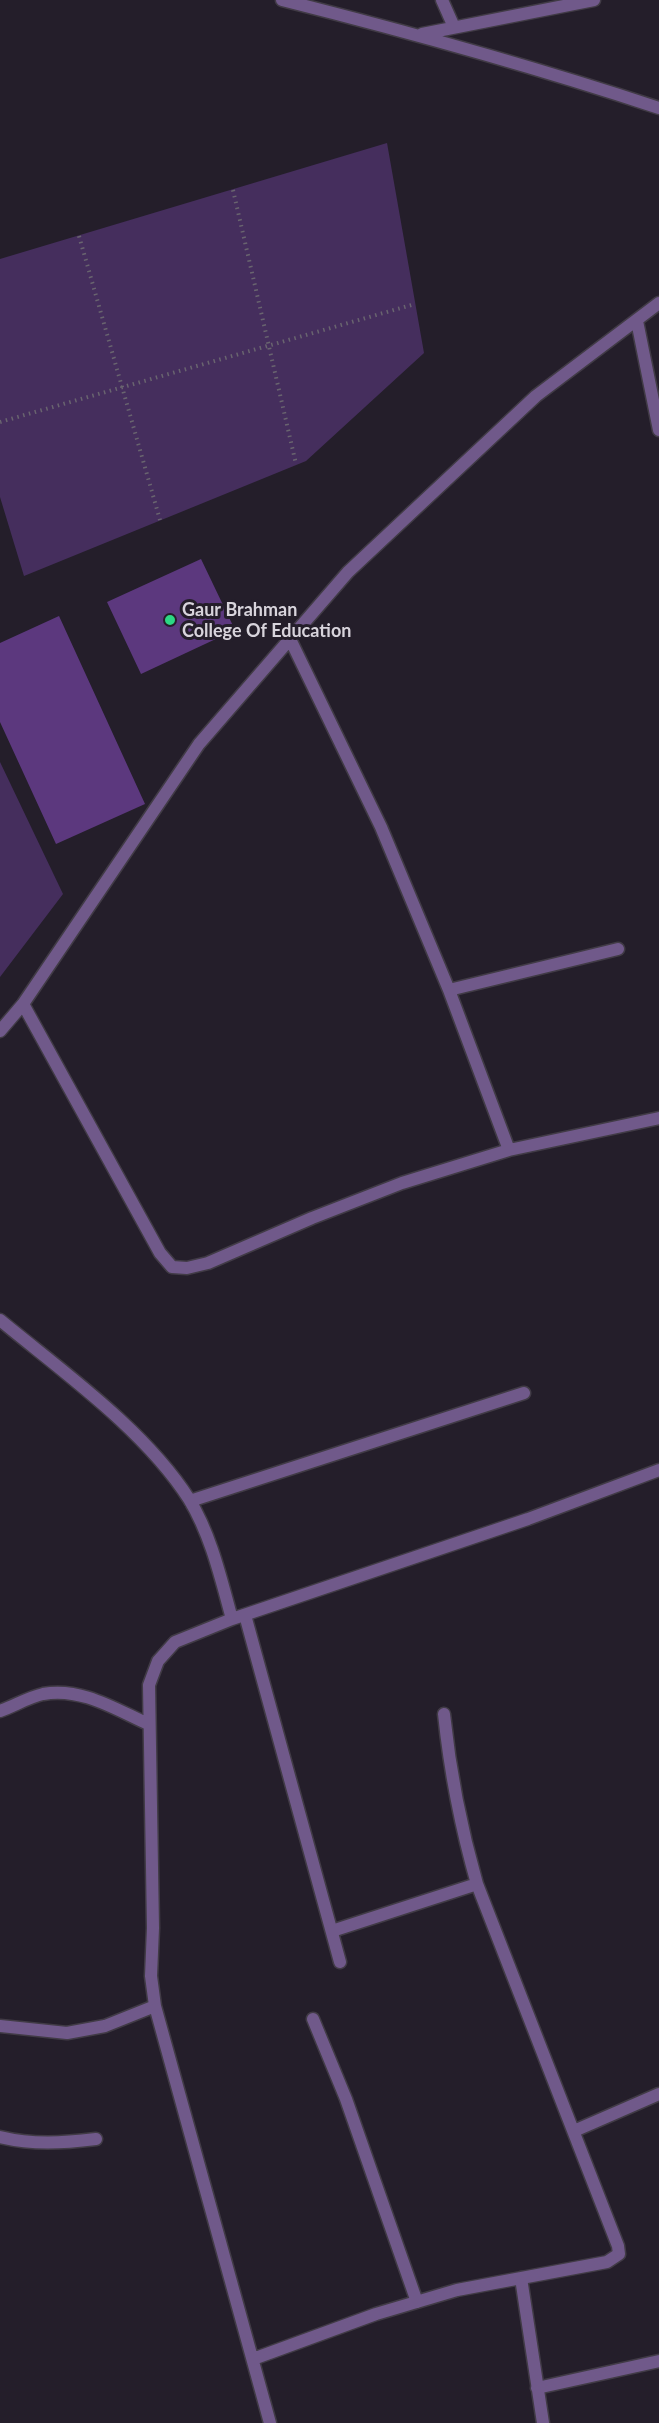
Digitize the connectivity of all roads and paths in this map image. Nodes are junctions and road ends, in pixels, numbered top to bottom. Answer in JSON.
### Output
{"nodes":[{"id":1,"x":282,"y":0,"type":"edge"},
{"id":2,"x":442,"y":0,"type":"edge"},
{"id":3,"x":594,"y":0,"type":"edge"},
{"id":4,"x":454,"y":27,"type":"junction"},
{"id":5,"x":419,"y":34,"type":"junction"},
{"id":6,"x":659,"y":108,"type":"edge"},
{"id":7,"x":233,"y":190,"type":"dead end"},
{"id":8,"x":79,"y":236,"type":"dead end"},
{"id":9,"x":659,"y":303,"type":"edge"},
{"id":10,"x":416,"y":304,"type":"dead end"},
{"id":11,"x":637,"y":321,"type":"junction"},
{"id":12,"x":0,"y":422,"type":"edge"},
{"id":13,"x":659,"y":430,"type":"edge"},
{"id":14,"x":296,"y":465,"type":"dead end"},
{"id":15,"x":160,"y":520,"type":"dead end"},
{"id":16,"x":290,"y":639,"type":"junction"},
{"id":17,"x":618,"y":949,"type":"dead end"},
{"id":18,"x":449,"y":990,"type":"junction"},
{"id":19,"x":23,"y":1004,"type":"junction"},
{"id":20,"x":0,"y":1031,"type":"edge"},
{"id":21,"x":659,"y":1118,"type":"edge"},
{"id":22,"x":509,"y":1150,"type":"junction"},
{"id":23,"x":0,"y":1320,"type":"edge"},
{"id":24,"x":524,"y":1393,"type":"dead end"},
{"id":25,"x":659,"y":1470,"type":"edge"},
{"id":26,"x":190,"y":1501,"type":"junction"},
{"id":27,"x":245,"y":1615,"type":"junction"},
{"id":28,"x":232,"y":1619,"type":"junction"},
{"id":29,"x":0,"y":1711,"type":"edge"},
{"id":30,"x":444,"y":1714,"type":"dead end"},
{"id":31,"x":148,"y":1724,"type":"junction"},
{"id":32,"x":477,"y":1884,"type":"junction"},
{"id":33,"x":332,"y":1931,"type":"junction"},
{"id":34,"x":340,"y":1962,"type":"dead end"},
{"id":35,"x":155,"y":2006,"type":"junction"},
{"id":36,"x":313,"y":2019,"type":"dead end"},
{"id":37,"x":0,"y":2026,"type":"edge"},
{"id":38,"x":659,"y":2094,"type":"edge"},
{"id":39,"x":574,"y":2131,"type":"junction"},
{"id":40,"x":0,"y":2137,"type":"edge"},
{"id":41,"x":96,"y":2139,"type":"dead end"},
{"id":42,"x":521,"y":2278,"type":"junction"},
{"id":43,"x":417,"y":2302,"type":"junction"},
{"id":44,"x":253,"y":2359,"type":"junction"},
{"id":45,"x":659,"y":2361,"type":"edge"},
{"id":46,"x":537,"y":2388,"type":"junction"},
{"id":47,"x":270,"y":2423,"type":"edge"},
{"id":48,"x":543,"y":2423,"type":"edge"}],
"edges":[{"from":1,"to":5,"type":"street"},
{"from":2,"to":4,"type":"street"},
{"from":3,"to":4,"type":"street"},
{"from":4,"to":5,"type":"street"},
{"from":5,"to":6,"type":"street"},
{"from":7,"to":14,"type":"path"},
{"from":8,"to":15,"type":"path"},
{"from":9,"to":11,"type":"street"},
{"from":10,"to":12,"type":"path"},
{"from":11,"to":13,"type":"street"},
{"from":11,"to":16,"type":"street"},
{"from":16,"to":18,"type":"street"},
{"from":16,"to":19,"type":"street"},
{"from":17,"to":18,"type":"street"},
{"from":18,"to":22,"type":"street"},
{"from":19,"to":20,"type":"street"},
{"from":19,"to":22,"type":"street"},
{"from":21,"to":22,"type":"street"},
{"from":23,"to":26,"type":"street"},
{"from":24,"to":26,"type":"street"},
{"from":25,"to":27,"type":"street"},
{"from":26,"to":28,"type":"street"},
{"from":27,"to":28,"type":"street"},
{"from":27,"to":33,"type":"street"},
{"from":28,"to":31,"type":"street"},
{"from":29,"to":31,"type":"street"},
{"from":30,"to":32,"type":"street"},
{"from":31,"to":35,"type":"street"},
{"from":32,"to":33,"type":"street"},
{"from":32,"to":39,"type":"street"},
{"from":33,"to":34,"type":"street"},
{"from":35,"to":37,"type":"street"},
{"from":35,"to":44,"type":"street"},
{"from":36,"to":43,"type":"street"},
{"from":38,"to":39,"type":"street"},
{"from":39,"to":42,"type":"street"},
{"from":40,"to":41,"type":"street"},
{"from":42,"to":43,"type":"street"},
{"from":42,"to":46,"type":"street"},
{"from":43,"to":44,"type":"street"},
{"from":44,"to":47,"type":"street"},
{"from":45,"to":46,"type":"street"},
{"from":46,"to":48,"type":"street"}]}
